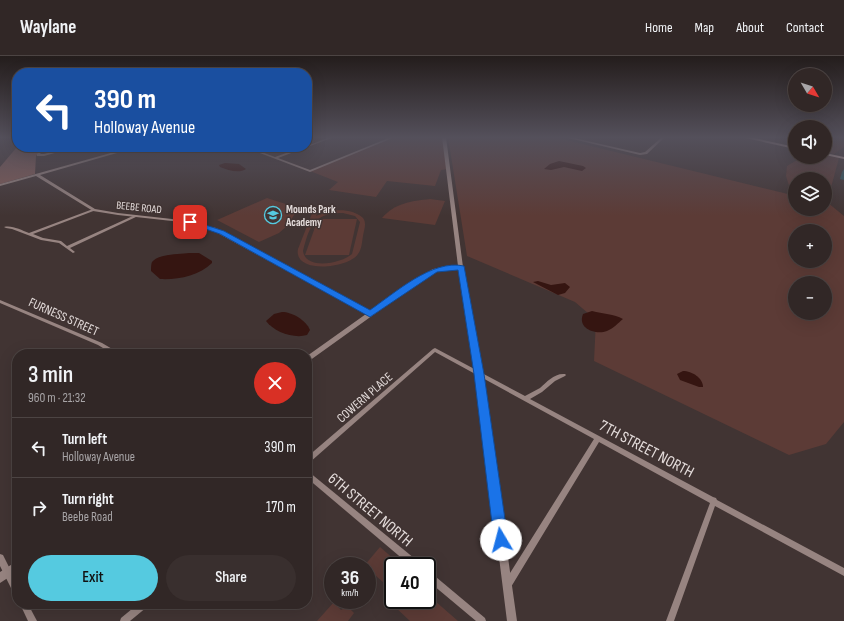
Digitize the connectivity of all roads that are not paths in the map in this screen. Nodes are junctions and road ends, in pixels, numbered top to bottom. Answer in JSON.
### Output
{"nodes":[{"id":1,"x":78,"y":163,"type":"edge"},
{"id":2,"x":290,"y":163,"type":"edge"},
{"id":3,"x":329,"y":163,"type":"edge"},
{"id":4,"x":447,"y":163,"type":"edge"},
{"id":5,"x":37,"y":175,"type":"junction"},
{"id":6,"x":0,"y":185,"type":"edge"},
{"id":7,"x":94,"y":210,"type":"junction"},
{"id":8,"x":136,"y":216,"type":"junction"},
{"id":9,"x":6,"y":227,"type":"dead end"},
{"id":10,"x":30,"y":234,"type":"junction"},
{"id":11,"x":68,"y":247,"type":"junction"},
{"id":12,"x":72,"y":252,"type":"dead end"},
{"id":13,"x":461,"y":267,"type":"junction"},
{"id":14,"x":0,"y":301,"type":"edge"},
{"id":15,"x":370,"y":314,"type":"junction"},
{"id":16,"x":108,"y":349,"type":"edge"},
{"id":17,"x":435,"y":350,"type":"joint"},
{"id":18,"x":312,"y":355,"type":"edge"},
{"id":19,"x":479,"y":374,"type":"junction"},
{"id":20,"x":563,"y":375,"type":"dead end"},
{"id":21,"x":526,"y":399,"type":"junction"},
{"id":22,"x":598,"y":438,"type":"junction"},
{"id":23,"x":312,"y":457,"type":"edge"},
{"id":24,"x":312,"y":478,"type":"edge"},
{"id":25,"x":714,"y":500,"type":"junction"},
{"id":26,"x":406,"y":557,"type":"edge"},
{"id":27,"x":0,"y":558,"type":"edge"},
{"id":28,"x":12,"y":570,"type":"edge"},
{"id":29,"x":844,"y":572,"type":"edge"},
{"id":30,"x":4,"y":576,"type":"edge"},
{"id":31,"x":436,"y":582,"type":"edge"},
{"id":32,"x":12,"y":585,"type":"edge"},
{"id":33,"x":507,"y":585,"type":"junction"},
{"id":34,"x":27,"y":609,"type":"edge"},
{"id":35,"x":138,"y":609,"type":"edge"},
{"id":36,"x":33,"y":621,"type":"edge"},
{"id":37,"x":124,"y":621,"type":"edge"},
{"id":38,"x":482,"y":621,"type":"edge"},
{"id":39,"x":512,"y":621,"type":"edge"},
{"id":40,"x":670,"y":621,"type":"edge"}],
"edges":[{"from":1,"to":5,"type":"street"},
{"from":2,"to":3,"type":"street"},
{"from":4,"to":13,"type":"street"},
{"from":5,"to":6,"type":"street"},
{"from":5,"to":7,"type":"street","name":"BEEBE ROAD"},
{"from":7,"to":8,"type":"street","name":"BEEBE ROAD"},
{"from":7,"to":10,"type":"street"},
{"from":8,"to":11,"type":"street"},
{"from":8,"to":15,"type":"street","name":"BEEBE ROAD"},
{"from":9,"to":10,"type":"street"},
{"from":10,"to":11,"type":"street"},
{"from":11,"to":12,"type":"street"},
{"from":13,"to":15,"type":"street"},
{"from":13,"to":19,"type":"street"},
{"from":14,"to":16,"type":"street","name":"FURNESS STREET"},
{"from":15,"to":18,"type":"street"},
{"from":17,"to":19,"type":"street","name":"7TH STREET NORTH"},
{"from":17,"to":23,"type":"street","name":"COWERN PLACE"},
{"from":19,"to":21,"type":"street","name":"7TH STREET NORTH"},
{"from":19,"to":33,"type":"street"},
{"from":20,"to":21,"type":"street"},
{"from":21,"to":22,"type":"street","name":"7TH STREET NORTH"},
{"from":22,"to":25,"type":"street","name":"7TH STREET NORTH"},
{"from":22,"to":33,"type":"street"},
{"from":24,"to":26,"type":"street","name":"6TH STREET NORTH"},
{"from":25,"to":29,"type":"street","name":"7TH STREET NORTH"},
{"from":25,"to":40,"type":"street"},
{"from":27,"to":30,"type":"street"},
{"from":28,"to":30,"type":"street"},
{"from":30,"to":32,"type":"street"},
{"from":31,"to":38,"type":"street"},
{"from":33,"to":39,"type":"street"},
{"from":34,"to":36,"type":"street"},
{"from":35,"to":37,"type":"street"}]}
